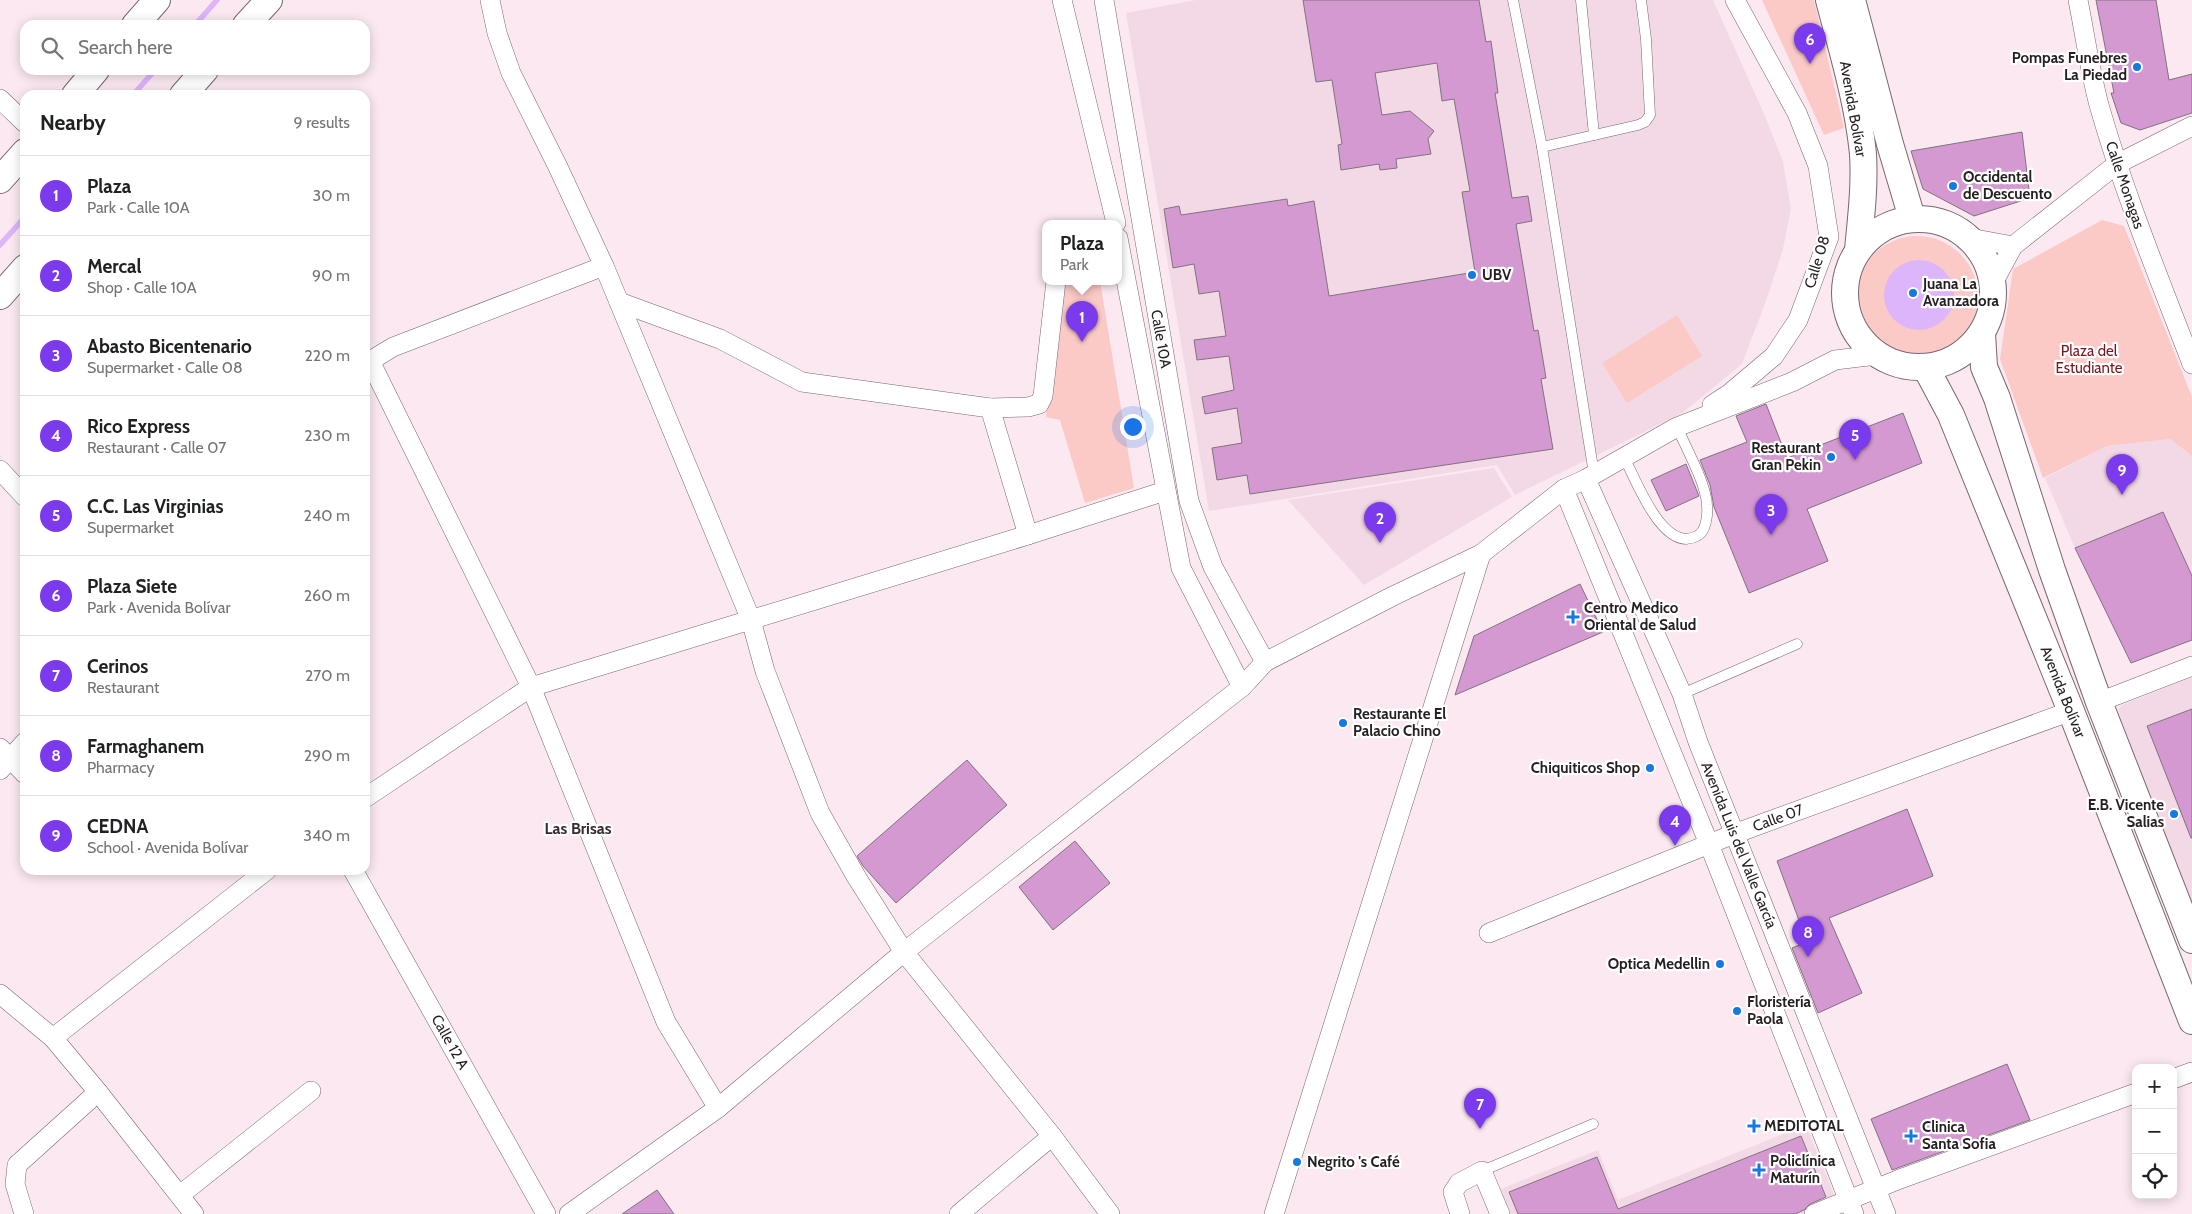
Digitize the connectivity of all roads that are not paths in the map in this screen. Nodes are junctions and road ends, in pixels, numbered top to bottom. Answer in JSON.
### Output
{"nodes":[{"id":1,"x":157,"y":0,"type":"edge"},
{"id":2,"x":269,"y":0,"type":"edge"},
{"id":3,"x":490,"y":0,"type":"edge"},
{"id":4,"x":1062,"y":0,"type":"edge"},
{"id":5,"x":1104,"y":0,"type":"edge"},
{"id":6,"x":1513,"y":0,"type":"edge"},
{"id":7,"x":1581,"y":0,"type":"edge"},
{"id":8,"x":1641,"y":0,"type":"edge"},
{"id":9,"x":1735,"y":0,"type":"edge"},
{"id":10,"x":1829,"y":0,"type":"edge"},
{"id":11,"x":1852,"y":0,"type":"edge"},
{"id":12,"x":2078,"y":0,"type":"edge"},
{"id":13,"x":139,"y":20,"type":"edge"},
{"id":14,"x":251,"y":20,"type":"edge"},
{"id":15,"x":92,"y":75,"type":"edge"},
{"id":16,"x":201,"y":75,"type":"edge"},
{"id":17,"x":79,"y":90,"type":"edge"},
{"id":18,"x":187,"y":90,"type":"edge"},
{"id":19,"x":0,"y":99,"type":"edge"},
{"id":20,"x":20,"y":118,"type":"edge"},
{"id":21,"x":2192,"y":126,"type":"edge"},
{"id":22,"x":1594,"y":135,"type":"junction"},
{"id":23,"x":1542,"y":147,"type":"junction"},
{"id":24,"x":20,"y":158,"type":"edge"},
{"id":25,"x":2117,"y":164,"type":"junction"},
{"id":26,"x":0,"y":180,"type":"edge"},
{"id":27,"x":1912,"y":218,"type":"junction"},
{"id":28,"x":1115,"y":220,"type":"edge"},
{"id":29,"x":1970,"y":238,"type":"junction"},
{"id":30,"x":2014,"y":246,"type":"junction"},
{"id":31,"x":1858,"y":250,"type":"junction"},
{"id":32,"x":1122,"y":259,"type":"edge"},
{"id":33,"x":604,"y":266,"type":"junction"},
{"id":34,"x":20,"y":274,"type":"edge"},
{"id":35,"x":1993,"y":283,"type":"junction"},
{"id":36,"x":1056,"y":285,"type":"edge"},
{"id":37,"x":0,"y":296,"type":"edge"},
{"id":38,"x":619,"y":302,"type":"junction"},
{"id":39,"x":1982,"y":333,"type":"junction"},
{"id":40,"x":1877,"y":354,"type":"junction"},
{"id":41,"x":370,"y":363,"type":"edge"},
{"id":42,"x":2192,"y":364,"type":"edge"},
{"id":43,"x":370,"y":368,"type":"edge"},
{"id":44,"x":1926,"y":368,"type":"junction"},
{"id":45,"x":990,"y":408,"type":"junction"},
{"id":46,"x":1677,"y":427,"type":"junction"},
{"id":47,"x":1624,"y":457,"type":"junction"},
{"id":48,"x":0,"y":470,"type":"edge"},
{"id":49,"x":1590,"y":477,"type":"junction"},
{"id":50,"x":1564,"y":489,"type":"junction"},
{"id":51,"x":1165,"y":490,"type":"junction"},
{"id":52,"x":20,"y":492,"type":"edge"},
{"id":53,"x":1028,"y":535,"type":"junction"},
{"id":54,"x":1481,"y":554,"type":"junction"},
{"id":55,"x":751,"y":620,"type":"junction"},
{"id":56,"x":1796,"y":644,"type":"dead end"},
{"id":57,"x":1265,"y":662,"type":"junction"},
{"id":58,"x":2192,"y":666,"type":"edge"},
{"id":59,"x":531,"y":687,"type":"junction"},
{"id":60,"x":1242,"y":687,"type":"junction"},
{"id":61,"x":1682,"y":694,"type":"junction"},
{"id":62,"x":2099,"y":702,"type":"junction"},
{"id":63,"x":2071,"y":711,"type":"junction"},
{"id":64,"x":20,"y":746,"type":"edge"},
{"id":65,"x":4,"y":758,"type":"edge"},
{"id":66,"x":20,"y":770,"type":"edge"},
{"id":67,"x":370,"y":795,"type":"edge"},
{"id":68,"x":1734,"y":834,"type":"junction"},
{"id":69,"x":1709,"y":844,"type":"junction"},
{"id":70,"x":261,"y":875,"type":"edge"},
{"id":71,"x":357,"y":875,"type":"edge"},
{"id":72,"x":1489,"y":933,"type":"dead end"},
{"id":73,"x":2192,"y":940,"type":"edge"},
{"id":74,"x":904,"y":952,"type":"junction"},
{"id":75,"x":0,"y":994,"type":"edge"},
{"id":76,"x":2192,"y":1021,"type":"edge"},
{"id":77,"x":53,"y":1038,"type":"junction"},
{"id":78,"x":2192,"y":1072,"type":"edge"},
{"id":79,"x":2177,"y":1078,"type":"edge"},
{"id":80,"x":311,"y":1091,"type":"dead end"},
{"id":81,"x":98,"y":1092,"type":"junction"},
{"id":82,"x":2132,"y":1094,"type":"edge"},
{"id":83,"x":718,"y":1108,"type":"junction"},
{"id":84,"x":1593,"y":1124,"type":"dead end"},
{"id":85,"x":1052,"y":1136,"type":"junction"},
{"id":86,"x":1482,"y":1171,"type":"junction"},
{"id":87,"x":1875,"y":1189,"type":"junction"},
{"id":88,"x":180,"y":1195,"type":"junction"},
{"id":89,"x":1851,"y":1207,"type":"edge"},
{"id":90,"x":24,"y":1214,"type":"edge"},
{"id":91,"x":194,"y":1214,"type":"edge"},
{"id":92,"x":546,"y":1214,"type":"edge"},
{"id":93,"x":569,"y":1214,"type":"edge"},
{"id":94,"x":959,"y":1214,"type":"edge"},
{"id":95,"x":1110,"y":1214,"type":"edge"},
{"id":96,"x":1274,"y":1214,"type":"edge"},
{"id":97,"x":1460,"y":1214,"type":"edge"},
{"id":98,"x":1500,"y":1214,"type":"edge"},
{"id":99,"x":1814,"y":1214,"type":"edge"},
{"id":100,"x":1886,"y":1214,"type":"edge"}],
"edges":[{"from":1,"to":13,"type":"street"},
{"from":2,"to":14,"type":"street"},
{"from":3,"to":33,"type":"street"},
{"from":4,"to":28,"type":"street"},
{"from":5,"to":57,"type":"street","name":"Calle 10A"},
{"from":6,"to":23,"type":"lane"},
{"from":7,"to":22,"type":"lane"},
{"from":8,"to":22,"type":"lane"},
{"from":9,"to":46,"type":"street","name":"Calle 08"},
{"from":10,"to":31,"type":"street","name":"Avenida Bolívar"},
{"from":11,"to":27,"type":"street","name":"Avenida Bolívar"},
{"from":12,"to":25,"type":"street","name":"Calle Monagas"},
{"from":15,"to":17,"type":"street"},
{"from":16,"to":18,"type":"street"},
{"from":19,"to":20,"type":"street"},
{"from":21,"to":25,"type":"street"},
{"from":22,"to":23,"type":"lane"},
{"from":23,"to":49,"type":"lane"},
{"from":24,"to":26,"type":"street"},
{"from":25,"to":30,"type":"street"},
{"from":25,"to":42,"type":"street","name":"Calle Monagas"},
{"from":27,"to":29,"type":"street"},
{"from":27,"to":31,"type":"street"},
{"from":29,"to":30,"type":"street"},
{"from":29,"to":35,"type":"street"},
{"from":30,"to":35,"type":"street"},
{"from":31,"to":40,"type":"street"},
{"from":32,"to":51,"type":"street","name":"Calle 10A"},
{"from":33,"to":38,"type":"street"},
{"from":33,"to":41,"type":"street"},
{"from":34,"to":37,"type":"street"},
{"from":35,"to":39,"type":"street"},
{"from":36,"to":45,"type":"street"},
{"from":38,"to":45,"type":"street"},
{"from":38,"to":55,"type":"street"},
{"from":39,"to":44,"type":"street"},
{"from":39,"to":62,"type":"street","name":"Avenida Bolívar"},
{"from":40,"to":44,"type":"street"},
{"from":40,"to":46,"type":"street"},
{"from":43,"to":59,"type":"street"},
{"from":44,"to":63,"type":"street","name":"Avenida Bolívar"},
{"from":45,"to":53,"type":"street"},
{"from":46,"to":47,"type":"street"},
{"from":46,"to":47,"type":"lane"},
{"from":47,"to":49,"type":"street"},
{"from":48,"to":52,"type":"street"},
{"from":49,"to":50,"type":"street"},
{"from":49,"to":61,"type":"street","name":"Avenida Luis del Valle García"},
{"from":50,"to":54,"type":"street"},
{"from":50,"to":69,"type":"street","name":"Avenida Luis del Valle García"},
{"from":51,"to":53,"type":"street"},
{"from":51,"to":60,"type":"street","name":"Calle 10A"},
{"from":53,"to":55,"type":"street"},
{"from":54,"to":57,"type":"street"},
{"from":54,"to":96,"type":"street"},
{"from":55,"to":59,"type":"street"},
{"from":55,"to":74,"type":"street"},
{"from":56,"to":61,"type":"lane"},
{"from":57,"to":60,"type":"street"},
{"from":58,"to":62,"type":"street"},
{"from":59,"to":67,"type":"street"},
{"from":59,"to":83,"type":"street"},
{"from":60,"to":74,"type":"street"},
{"from":61,"to":68,"type":"street","name":"Avenida Luis del Valle García"},
{"from":62,"to":73,"type":"street","name":"Avenida Bolívar"},
{"from":63,"to":68,"type":"street","name":"Calle 07"},
{"from":63,"to":76,"type":"street","name":"Avenida Bolívar"},
{"from":64,"to":65,"type":"street"},
{"from":65,"to":66,"type":"street"},
{"from":68,"to":69,"type":"street","name":"Calle 07"},
{"from":68,"to":87,"type":"street","name":"Avenida Luis del Valle García"},
{"from":69,"to":72,"type":"street","name":"Calle 07"},
{"from":69,"to":89,"type":"street","name":"Avenida Luis del Valle García"},
{"from":70,"to":77,"type":"street"},
{"from":71,"to":92,"type":"street","name":"Calle 12 A"},
{"from":74,"to":83,"type":"street"},
{"from":74,"to":85,"type":"street"},
{"from":75,"to":77,"type":"street"},
{"from":77,"to":81,"type":"street"},
{"from":78,"to":79,"type":"street"},
{"from":80,"to":88,"type":"street"},
{"from":81,"to":88,"type":"street"},
{"from":81,"to":90,"type":"street"},
{"from":82,"to":87,"type":"street"},
{"from":83,"to":93,"type":"street"},
{"from":84,"to":86,"type":"lane"},
{"from":85,"to":94,"type":"street"},
{"from":85,"to":95,"type":"street"},
{"from":86,"to":97,"type":"street"},
{"from":86,"to":98,"type":"street"},
{"from":87,"to":89,"type":"street"},
{"from":87,"to":100,"type":"street","name":"Avenida Luis del Valle García"},
{"from":88,"to":91,"type":"street"},
{"from":89,"to":99,"type":"street"}]}
